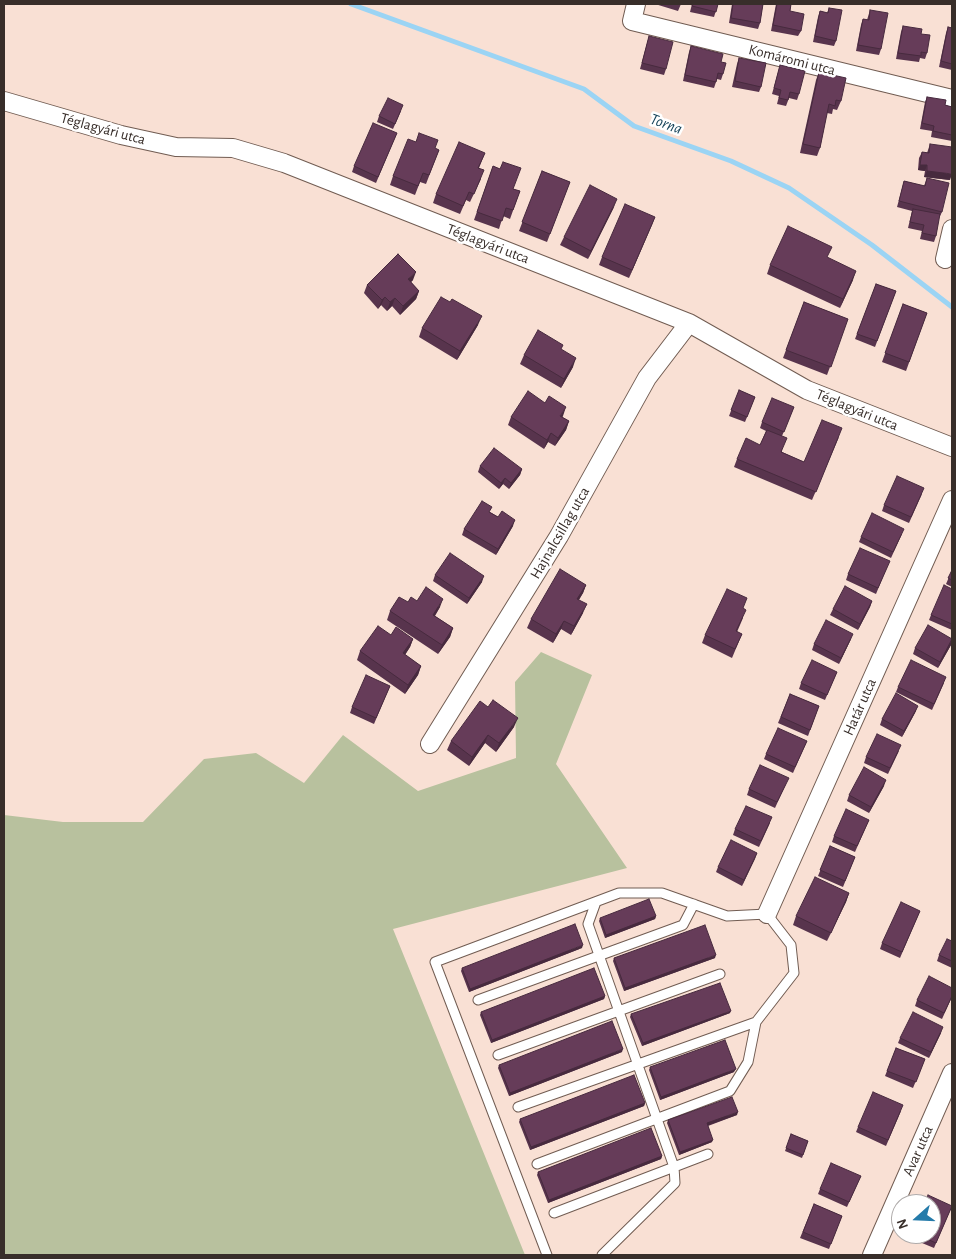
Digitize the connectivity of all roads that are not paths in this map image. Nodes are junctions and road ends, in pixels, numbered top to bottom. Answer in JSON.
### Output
{"nodes":[{"id":1,"x":634,"y":12,"type":"edge"},
{"id":2,"x":952,"y":99,"type":"edge"},
{"id":3,"x":4,"y":101,"type":"edge"},
{"id":4,"x":952,"y":229,"type":"edge"},
{"id":5,"x":945,"y":259,"type":"dead end"},
{"id":6,"x":690,"y":323,"type":"junction"},
{"id":7,"x":952,"y":447,"type":"edge"},
{"id":8,"x":952,"y":500,"type":"edge"},
{"id":9,"x":430,"y":744,"type":"dead end"},
{"id":10,"x":596,"y":902,"type":"junction"},
{"id":11,"x":694,"y":904,"type":"junction"},
{"id":12,"x":767,"y":914,"type":"junction"},
{"id":13,"x":599,"y":956,"type":"junction"},
{"id":14,"x":720,"y":974,"type":"dead end"},
{"id":15,"x":478,"y":1000,"type":"dead end"},
{"id":16,"x":618,"y":1011,"type":"junction"},
{"id":17,"x":756,"y":1022,"type":"junction"},
{"id":18,"x":498,"y":1055,"type":"dead end"},
{"id":19,"x":637,"y":1064,"type":"junction"},
{"id":20,"x":952,"y":1073,"type":"edge"},
{"id":21,"x":518,"y":1107,"type":"dead end"},
{"id":22,"x":657,"y":1118,"type":"junction"},
{"id":23,"x":708,"y":1154,"type":"dead end"},
{"id":24,"x":537,"y":1164,"type":"dead end"},
{"id":25,"x":674,"y":1167,"type":"junction"},
{"id":26,"x":554,"y":1213,"type":"dead end"},
{"id":27,"x":547,"y":1255,"type":"edge"},
{"id":28,"x":602,"y":1255,"type":"edge"},
{"id":29,"x":872,"y":1255,"type":"edge"}],
"edges":[{"from":1,"to":2,"type":"street","name":"Komáromi utca"},
{"from":3,"to":6,"type":"street","name":"Téglagyári utca"},
{"from":4,"to":5,"type":"street"},
{"from":6,"to":7,"type":"street","name":"Téglagyári utca"},
{"from":6,"to":9,"type":"street","name":"Hajnalcsillag utca"},
{"from":8,"to":12,"type":"street","name":"Határ utca"},
{"from":10,"to":11,"type":"lane"},
{"from":10,"to":13,"type":"lane"},
{"from":10,"to":27,"type":"lane"},
{"from":11,"to":12,"type":"lane"},
{"from":11,"to":13,"type":"lane"},
{"from":12,"to":17,"type":"lane"},
{"from":13,"to":15,"type":"lane"},
{"from":13,"to":16,"type":"lane"},
{"from":14,"to":16,"type":"lane"},
{"from":16,"to":18,"type":"lane"},
{"from":16,"to":19,"type":"lane"},
{"from":17,"to":19,"type":"lane"},
{"from":17,"to":22,"type":"lane"},
{"from":19,"to":21,"type":"lane"},
{"from":19,"to":22,"type":"lane"},
{"from":20,"to":29,"type":"street","name":"Avar utca"},
{"from":22,"to":24,"type":"lane"},
{"from":22,"to":25,"type":"lane"},
{"from":23,"to":25,"type":"lane"},
{"from":25,"to":26,"type":"lane"},
{"from":25,"to":28,"type":"lane"}]}
